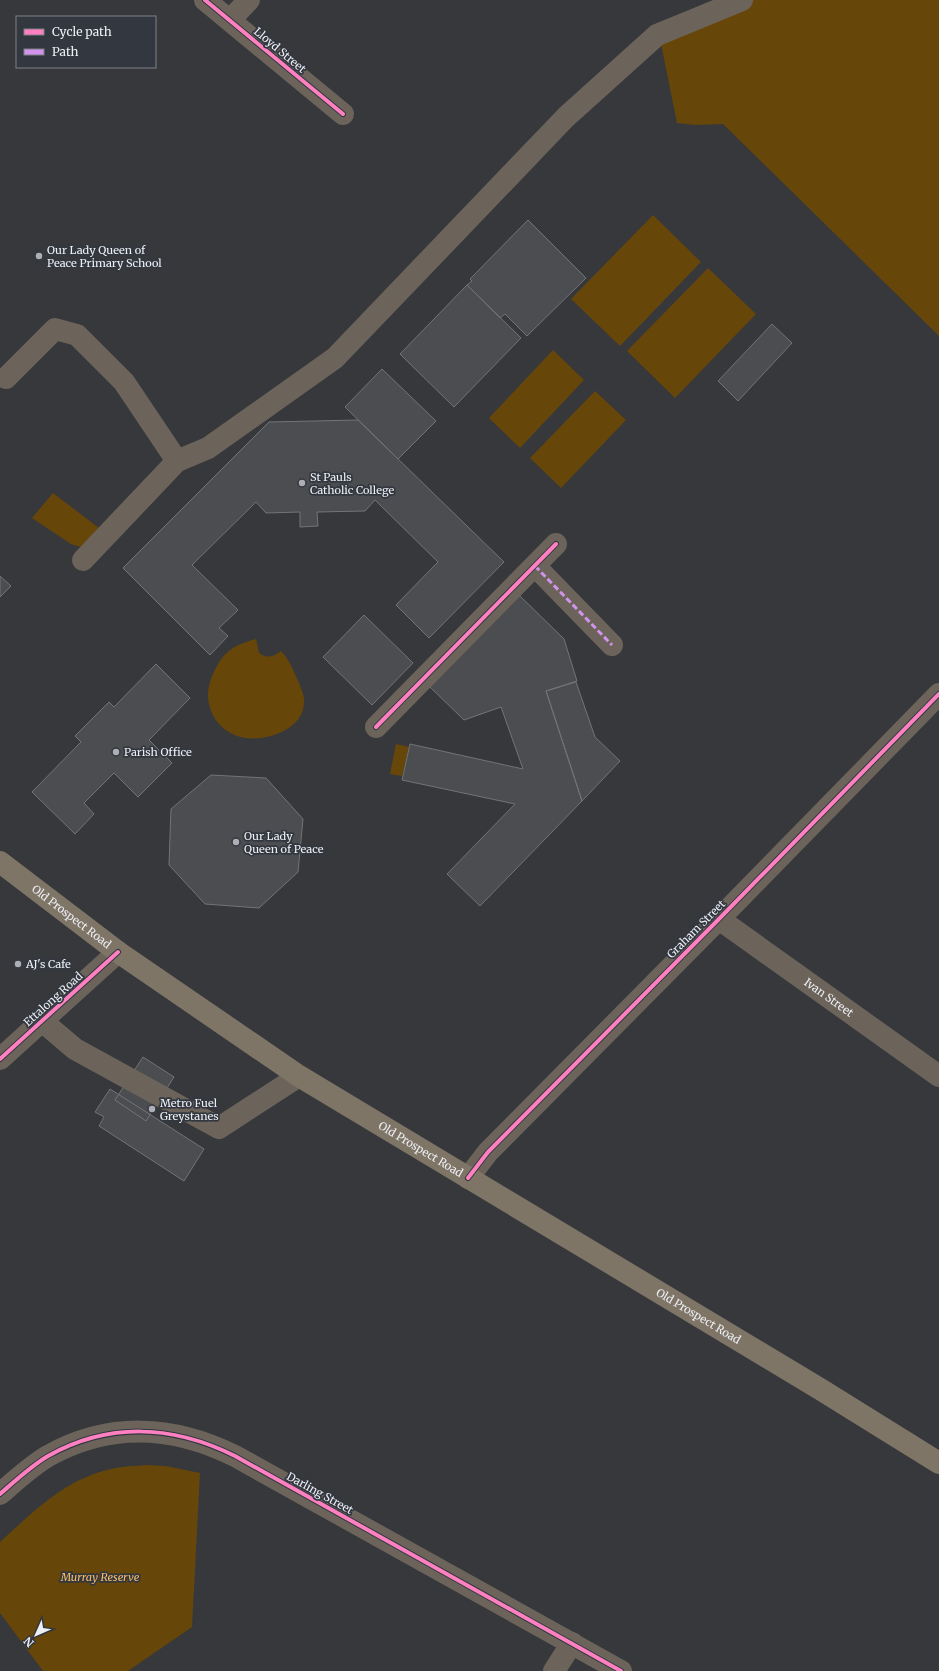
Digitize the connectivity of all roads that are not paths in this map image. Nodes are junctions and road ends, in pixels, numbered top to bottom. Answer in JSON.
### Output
{"nodes":[{"id":1,"x":205,"y":0,"type":"edge"},
{"id":2,"x":248,"y":0,"type":"edge"},
{"id":3,"x":742,"y":0,"type":"edge"},
{"id":4,"x":230,"y":20,"type":"junction"},
{"id":5,"x":344,"y":114,"type":"dead end"},
{"id":6,"x":6,"y":378,"type":"dead end"},
{"id":7,"x":177,"y":461,"type":"junction"},
{"id":8,"x":556,"y":544,"type":"dead end"},
{"id":9,"x":83,"y":560,"type":"dead end"},
{"id":10,"x":535,"y":566,"type":"junction"},
{"id":11,"x":612,"y":645,"type":"dead end"},
{"id":12,"x":939,"y":694,"type":"edge"},
{"id":13,"x":376,"y":727,"type":"dead end"},
{"id":14,"x":0,"y":862,"type":"edge"},
{"id":15,"x":719,"y":919,"type":"junction"},
{"id":16,"x":118,"y":952,"type":"junction"},
{"id":17,"x":42,"y":1021,"type":"junction"},
{"id":18,"x":0,"y":1059,"type":"edge"},
{"id":19,"x":299,"y":1076,"type":"junction"},
{"id":20,"x":939,"y":1076,"type":"edge"},
{"id":21,"x":468,"y":1178,"type":"junction"},
{"id":22,"x":939,"y":1463,"type":"edge"},
{"id":23,"x":0,"y":1494,"type":"edge"},
{"id":24,"x":572,"y":1643,"type":"junction"},
{"id":25,"x":554,"y":1671,"type":"edge"},
{"id":26,"x":621,"y":1671,"type":"edge"}],
"edges":[{"from":1,"to":4,"type":"street","name":"Lloyd Street"},
{"from":2,"to":4,"type":"street"},
{"from":3,"to":7,"type":"street"},
{"from":4,"to":5,"type":"street","name":"Lloyd Street"},
{"from":6,"to":7,"type":"street"},
{"from":7,"to":9,"type":"street"},
{"from":8,"to":10,"type":"street"},
{"from":10,"to":11,"type":"street"},
{"from":10,"to":13,"type":"street"},
{"from":12,"to":15,"type":"street","name":"Graham Street"},
{"from":14,"to":16,"type":"main road","name":"Old Prospect Road"},
{"from":15,"to":20,"type":"street","name":"Ivan Street"},
{"from":15,"to":21,"type":"street","name":"Graham Street"},
{"from":16,"to":17,"type":"street","name":"Ettalong Road"},
{"from":16,"to":19,"type":"main road","name":"Old Prospect Road"},
{"from":17,"to":18,"type":"street","name":"Ettalong Road"},
{"from":17,"to":19,"type":"street"},
{"from":19,"to":21,"type":"main road","name":"Old Prospect Road"},
{"from":21,"to":22,"type":"main road","name":"Old Prospect Road"},
{"from":23,"to":24,"type":"street","name":"Darling Street"},
{"from":24,"to":25,"type":"street"},
{"from":24,"to":26,"type":"street","name":"Darling Street"}]}
